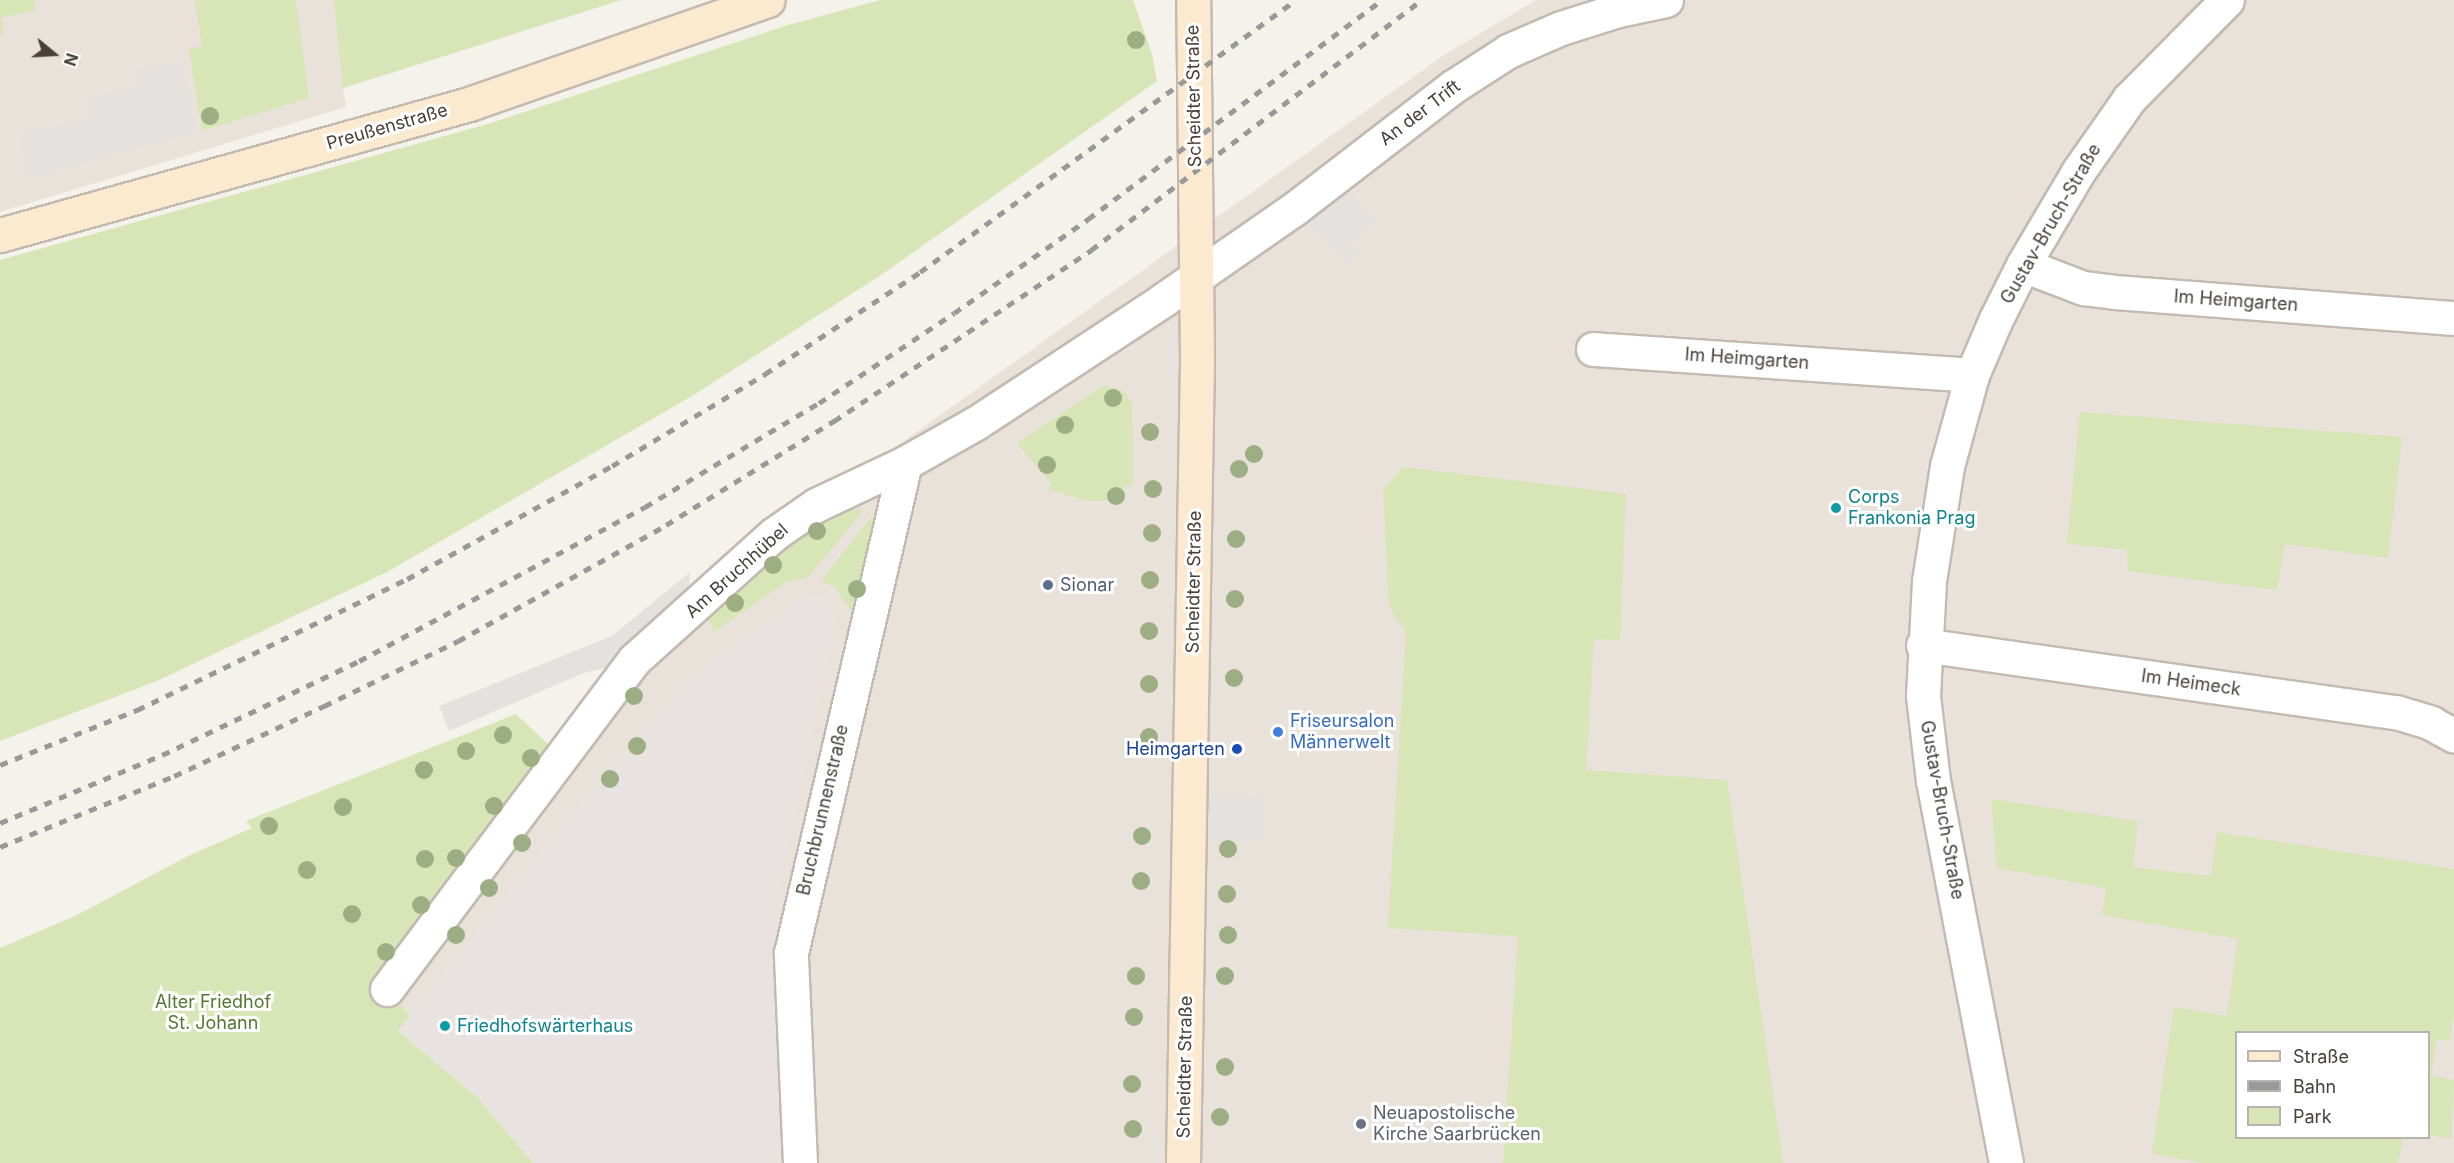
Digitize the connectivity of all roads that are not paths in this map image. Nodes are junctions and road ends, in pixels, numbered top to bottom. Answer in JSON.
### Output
{"nodes":[{"id":1,"x":768,"y":0,"type":"edge"},
{"id":2,"x":1193,"y":0,"type":"edge"},
{"id":3,"x":1666,"y":0,"type":"edge"},
{"id":4,"x":2227,"y":0,"type":"edge"},
{"id":5,"x":0,"y":235,"type":"edge"},
{"id":6,"x":2023,"y":265,"type":"junction"},
{"id":7,"x":1198,"y":276,"type":"junction"},
{"id":8,"x":2454,"y":318,"type":"edge"},
{"id":9,"x":1593,"y":349,"type":"dead end"},
{"id":10,"x":1972,"y":375,"type":"junction"},
{"id":11,"x":905,"y":463,"type":"junction"},
{"id":12,"x":1923,"y":645,"type":"junction"},
{"id":13,"x":2454,"y":736,"type":"edge"},
{"id":14,"x":387,"y":989,"type":"dead end"},
{"id":15,"x":800,"y":1163,"type":"edge"},
{"id":16,"x":1183,"y":1163,"type":"edge"},
{"id":17,"x":2006,"y":1163,"type":"edge"}],
"edges":[{"from":1,"to":5,"type":"main road","name":"Preußenstraße"},
{"from":2,"to":7,"type":"main road","name":"Scheidter Straße"},
{"from":3,"to":7,"type":"street","name":"An der Trift"},
{"from":4,"to":6,"type":"street","name":"Gustav-Bruch-Straße"},
{"from":6,"to":8,"type":"street","name":"Im Heimgarten"},
{"from":6,"to":10,"type":"street","name":"Gustav-Bruch-Straße"},
{"from":7,"to":11,"type":"street","name":"Am Bruchhübel"},
{"from":7,"to":16,"type":"main road","name":"Scheidter Straße"},
{"from":9,"to":10,"type":"street","name":"Im Heimgarten"},
{"from":10,"to":12,"type":"street","name":"Gustav-Bruch-Straße"},
{"from":11,"to":14,"type":"street","name":"Am Bruchhübel"},
{"from":11,"to":15,"type":"street","name":"Bruchbrunnenstraße"},
{"from":12,"to":13,"type":"street","name":"Im Heimeck"},
{"from":12,"to":17,"type":"street","name":"Gustav-Bruch-Straße"}]}
